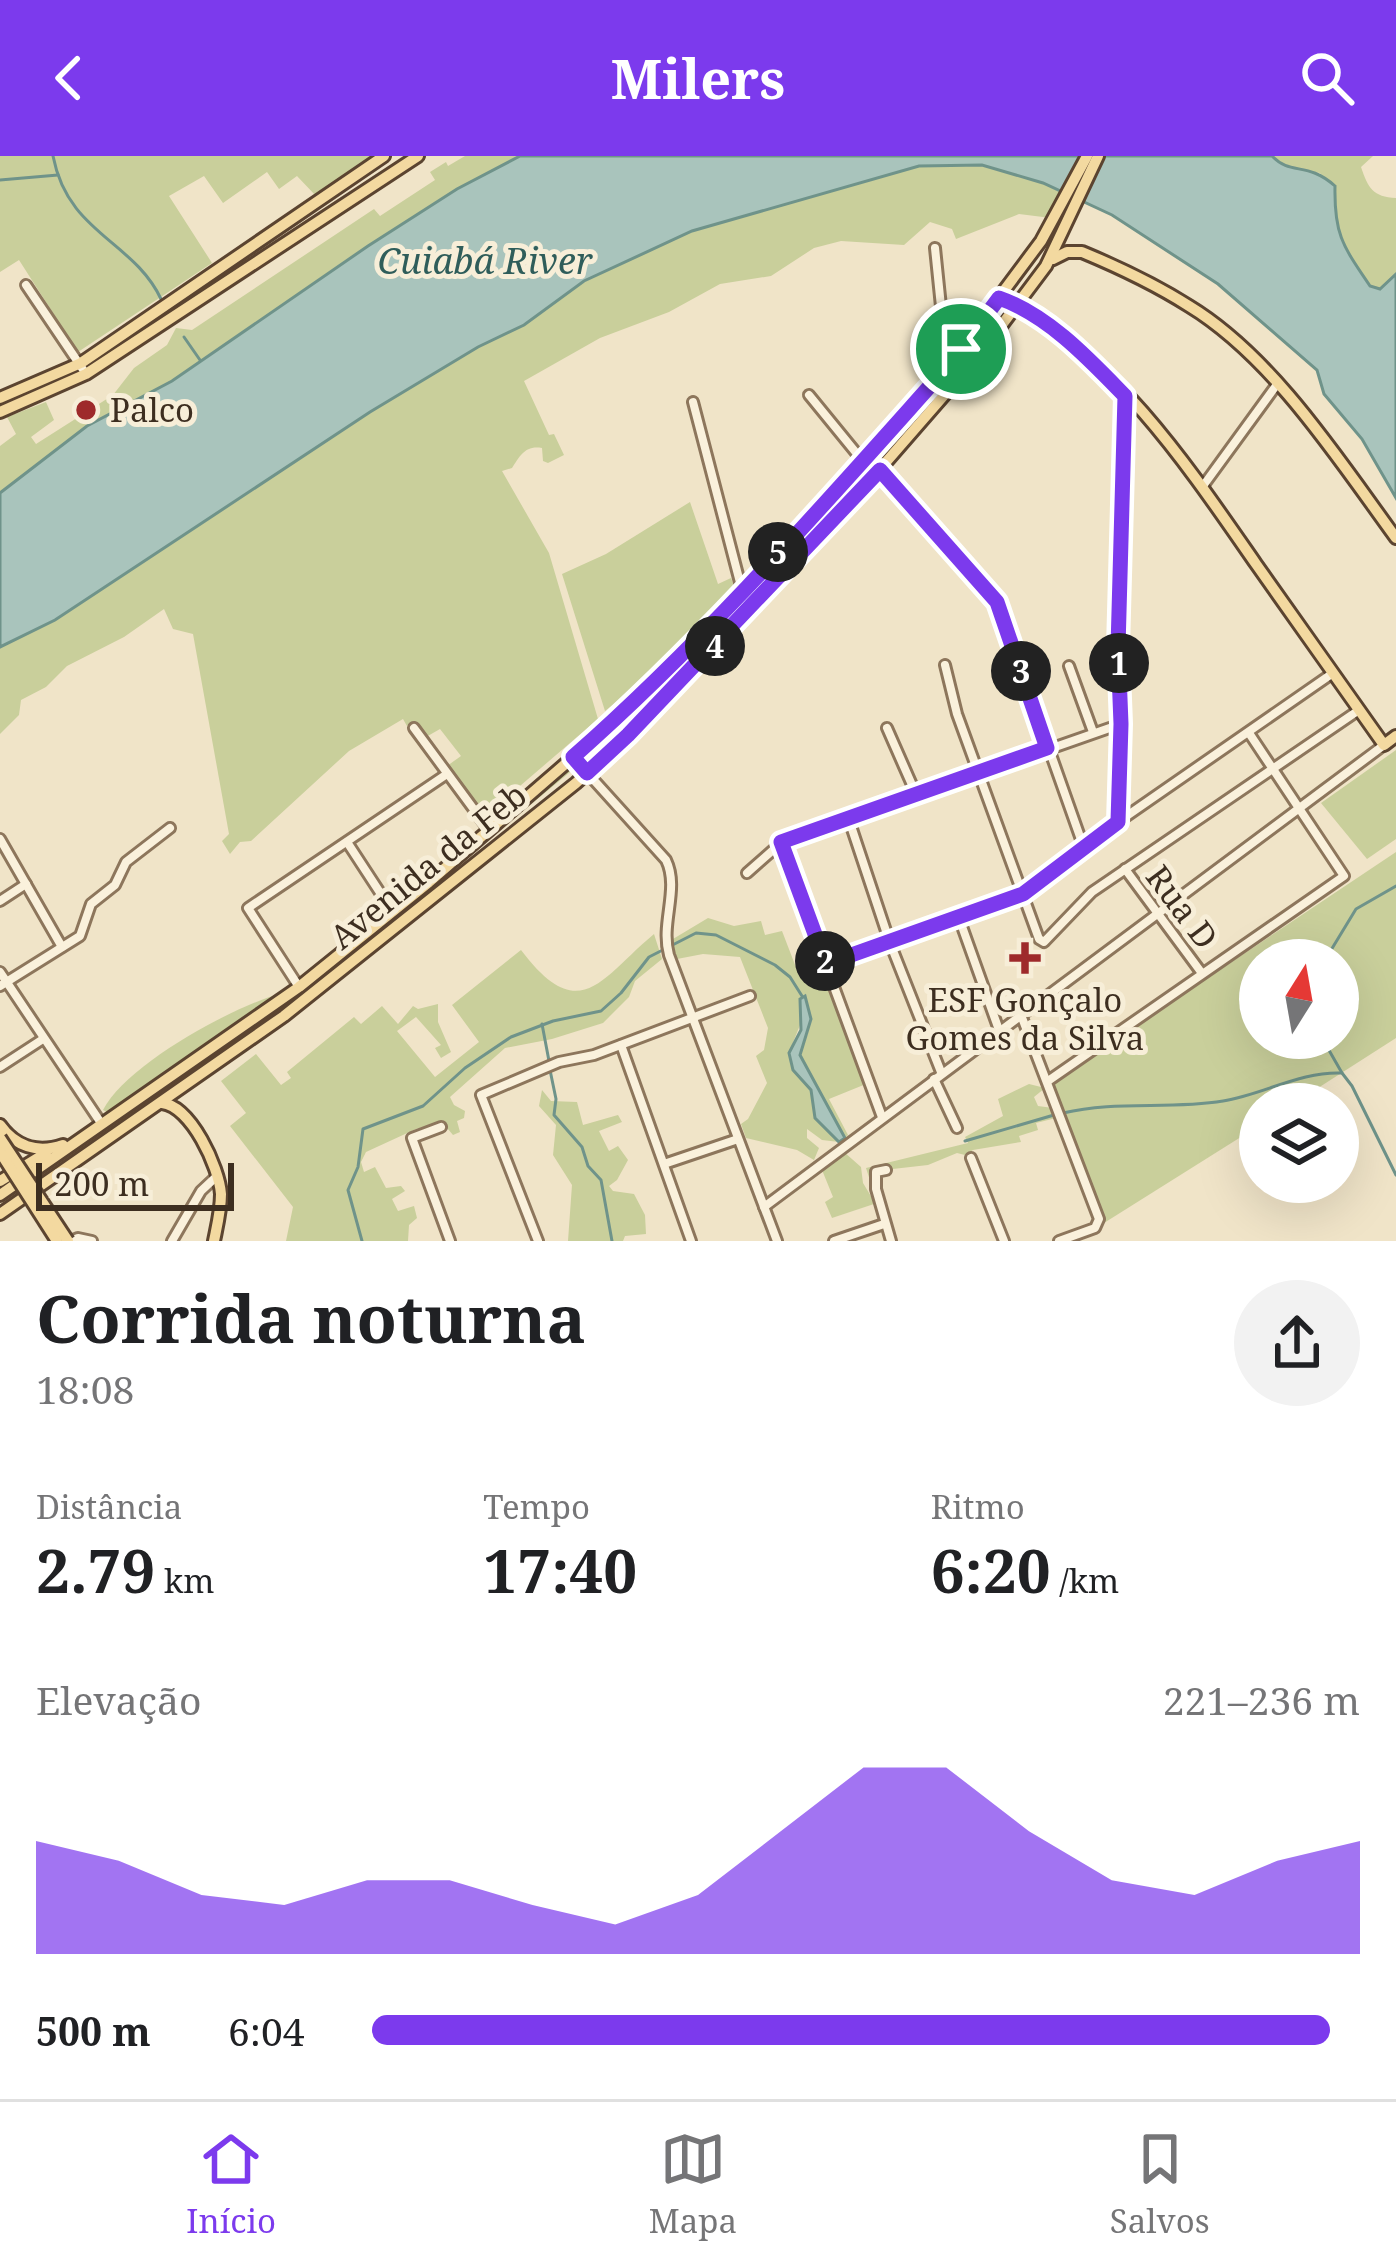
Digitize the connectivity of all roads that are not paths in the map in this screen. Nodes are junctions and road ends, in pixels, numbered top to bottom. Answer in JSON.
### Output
{"nodes":[{"id":1,"x":418,"y":156,"type":"edge"},
{"id":2,"x":1087,"y":156,"type":"edge"},
{"id":3,"x":1098,"y":156,"type":"edge"},
{"id":4,"x":382,"y":157,"type":"edge"},
{"id":5,"x":393,"y":173,"type":"junction"},
{"id":6,"x":1059,"y":221,"type":"junction"},
{"id":7,"x":935,"y":248,"type":"dead end"},
{"id":8,"x":1046,"y":266,"type":"junction"},
{"id":9,"x":26,"y":286,"type":"dead end"},
{"id":10,"x":999,"y":298,"type":"junction"},
{"id":11,"x":1017,"y":305,"type":"junction"},
{"id":12,"x":947,"y":344,"type":"junction"},
{"id":13,"x":961,"y":349,"type":"junction"},
{"id":14,"x":947,"y":367,"type":"junction"},
{"id":15,"x":83,"y":368,"type":"junction"},
{"id":16,"x":1277,"y":383,"type":"junction"},
{"id":17,"x":809,"y":395,"type":"dead end"},
{"id":18,"x":1125,"y":396,"type":"junction"},
{"id":19,"x":0,"y":398,"type":"edge"},
{"id":20,"x":693,"y":402,"type":"dead end"},
{"id":21,"x":0,"y":412,"type":"edge"},
{"id":22,"x":863,"y":461,"type":"junction"},
{"id":23,"x":880,"y":470,"type":"junction"},
{"id":24,"x":1203,"y":486,"type":"junction"},
{"id":25,"x":1396,"y":538,"type":"edge"},
{"id":26,"x":742,"y":591,"type":"junction"},
{"id":27,"x":945,"y":665,"type":"dead end"},
{"id":28,"x":1069,"y":666,"type":"dead end"},
{"id":29,"x":1334,"y":673,"type":"junction"},
{"id":30,"x":1359,"y":710,"type":"junction"},
{"id":31,"x":1121,"y":724,"type":"junction"},
{"id":32,"x":414,"y":728,"type":"dead end"},
{"id":33,"x":886,"y":728,"type":"dead end"},
{"id":34,"x":1093,"y":732,"type":"junction"},
{"id":35,"x":1249,"y":733,"type":"junction"},
{"id":36,"x":1396,"y":736,"type":"edge"},
{"id":37,"x":1384,"y":745,"type":"junction"},
{"id":38,"x":1047,"y":748,"type":"junction"},
{"id":39,"x":573,"y":757,"type":"junction"},
{"id":40,"x":1273,"y":769,"type":"junction"},
{"id":41,"x":981,"y":772,"type":"junction"},
{"id":42,"x":587,"y":773,"type":"junction"},
{"id":43,"x":447,"y":774,"type":"junction"},
{"id":44,"x":916,"y":794,"type":"junction"},
{"id":45,"x":1299,"y":808,"type":"junction"},
{"id":46,"x":849,"y":820,"type":"junction"},
{"id":47,"x":1118,"y":822,"type":"junction"},
{"id":48,"x":170,"y":828,"type":"dead end"},
{"id":49,"x":489,"y":830,"type":"junction"},
{"id":50,"x":0,"y":839,"type":"edge"},
{"id":51,"x":347,"y":842,"type":"junction"},
{"id":52,"x":781,"y":842,"type":"junction"},
{"id":53,"x":1084,"y":848,"type":"junction"},
{"id":54,"x":1125,"y":869,"type":"junction"},
{"id":55,"x":747,"y":873,"type":"dead end"},
{"id":56,"x":26,"y":884,"type":"junction"},
{"id":57,"x":1023,"y":894,"type":"junction"},
{"id":58,"x":0,"y":901,"type":"edge"},
{"id":59,"x":392,"y":910,"type":"junction"},
{"id":60,"x":1157,"y":913,"type":"junction"},
{"id":61,"x":959,"y":918,"type":"junction"},
{"id":62,"x":890,"y":943,"type":"junction"},
{"id":63,"x":62,"y":947,"type":"junction"},
{"id":64,"x":826,"y":964,"type":"junction"},
{"id":65,"x":0,"y":972,"type":"edge"},
{"id":66,"x":1202,"y":972,"type":"junction"},
{"id":67,"x":3,"y":985,"type":"edge"},
{"id":68,"x":299,"y":987,"type":"junction"},
{"id":69,"x":750,"y":996,"type":"dead end"},
{"id":70,"x":1021,"y":1015,"type":"junction"},
{"id":71,"x":693,"y":1016,"type":"junction"},
{"id":72,"x":999,"y":1030,"type":"junction"},
{"id":73,"x":43,"y":1039,"type":"junction"},
{"id":74,"x":621,"y":1044,"type":"junction"},
{"id":75,"x":0,"y":1067,"type":"edge"},
{"id":76,"x":938,"y":1076,"type":"junction"},
{"id":77,"x":1048,"y":1081,"type":"junction"},
{"id":78,"x":186,"y":1088,"type":"junction"},
{"id":79,"x":162,"y":1103,"type":"junction"},
{"id":80,"x":183,"y":1114,"type":"junction"},
{"id":81,"x":882,"y":1118,"type":"junction"},
{"id":82,"x":101,"y":1123,"type":"junction"},
{"id":83,"x":0,"y":1125,"type":"edge"},
{"id":84,"x":442,"y":1127,"type":"dead end"},
{"id":85,"x":957,"y":1128,"type":"dead end"},
{"id":86,"x":5,"y":1138,"type":"edge"},
{"id":87,"x":738,"y":1139,"type":"junction"},
{"id":88,"x":77,"y":1140,"type":"junction"},
{"id":89,"x":60,"y":1147,"type":"junction"},
{"id":90,"x":0,"y":1152,"type":"edge"},
{"id":91,"x":971,"y":1158,"type":"dead end"},
{"id":92,"x":0,"y":1162,"type":"edge"},
{"id":93,"x":664,"y":1164,"type":"junction"},
{"id":94,"x":886,"y":1170,"type":"dead end"},
{"id":95,"x":218,"y":1175,"type":"junction"},
{"id":96,"x":0,"y":1181,"type":"edge"},
{"id":97,"x":0,"y":1195,"type":"edge"},
{"id":98,"x":764,"y":1207,"type":"junction"},
{"id":99,"x":1,"y":1212,"type":"edge"},
{"id":100,"x":884,"y":1223,"type":"junction"},
{"id":101,"x":58,"y":1241,"type":"edge"},
{"id":102,"x":69,"y":1241,"type":"edge"},
{"id":103,"x":92,"y":1241,"type":"edge"},
{"id":104,"x":172,"y":1241,"type":"edge"},
{"id":105,"x":214,"y":1241,"type":"edge"},
{"id":106,"x":450,"y":1241,"type":"edge"},
{"id":107,"x":538,"y":1241,"type":"edge"},
{"id":108,"x":691,"y":1241,"type":"edge"},
{"id":109,"x":777,"y":1241,"type":"edge"},
{"id":110,"x":834,"y":1241,"type":"edge"},
{"id":111,"x":891,"y":1241,"type":"edge"},
{"id":112,"x":1004,"y":1241,"type":"edge"},
{"id":113,"x":1059,"y":1241,"type":"edge"}],
"edges":[{"from":1,"to":5,"type":"main road"},
{"from":2,"to":6,"type":"main road"},
{"from":3,"to":6,"type":"main road"},
{"from":4,"to":5,"type":"main road"},
{"from":4,"to":15,"type":"main road"},
{"from":5,"to":15,"type":"main road"},
{"from":6,"to":8,"type":"main road","name":"Avenida da Feb"},
{"from":6,"to":10,"type":"main road"},
{"from":7,"to":12,"type":"street"},
{"from":8,"to":11,"type":"main road","name":"Avenida da Feb"},
{"from":8,"to":16,"type":"main road"},
{"from":9,"to":15,"type":"street"},
{"from":10,"to":11,"type":"main road"},
{"from":10,"to":13,"type":"main road"},
{"from":11,"to":18,"type":"main road"},
{"from":11,"to":23,"type":"main road","name":"Avenida da Feb"},
{"from":12,"to":13,"type":"street"},
{"from":12,"to":14,"type":"street"},
{"from":13,"to":14,"type":"main road"},
{"from":14,"to":22,"type":"main road"},
{"from":15,"to":19,"type":"main road"},
{"from":15,"to":21,"type":"main road"},
{"from":16,"to":24,"type":"street"},
{"from":16,"to":25,"type":"main road"},
{"from":17,"to":22,"type":"street"},
{"from":18,"to":24,"type":"main road"},
{"from":18,"to":31,"type":"street"},
{"from":20,"to":26,"type":"street"},
{"from":22,"to":26,"type":"main road"},
{"from":23,"to":38,"type":"street"},
{"from":23,"to":42,"type":"main road","name":"Avenida da Feb"},
{"from":24,"to":29,"type":"main road"},
{"from":26,"to":39,"type":"main road","name":"Avenida da Feb"},
{"from":27,"to":41,"type":"street"},
{"from":28,"to":34,"type":"street"},
{"from":29,"to":30,"type":"main road"},
{"from":29,"to":35,"type":"street"},
{"from":30,"to":37,"type":"main road"},
{"from":30,"to":40,"type":"street"},
{"from":31,"to":34,"type":"street"},
{"from":31,"to":47,"type":"street"},
{"from":32,"to":43,"type":"street"},
{"from":33,"to":44,"type":"street"},
{"from":34,"to":38,"type":"street"},
{"from":35,"to":40,"type":"street"},
{"from":35,"to":47,"type":"street"},
{"from":36,"to":37,"type":"main road"},
{"from":37,"to":45,"type":"street"},
{"from":38,"to":41,"type":"street"},
{"from":38,"to":53,"type":"street"},
{"from":39,"to":42,"type":"street"},
{"from":39,"to":49,"type":"main road","name":"Avenida da Feb"},
{"from":40,"to":45,"type":"street"},
{"from":40,"to":54,"type":"street"},
{"from":41,"to":44,"type":"street"},
{"from":41,"to":57,"type":"street"},
{"from":42,"to":71,"type":"street"},
{"from":42,"to":78,"type":"main road","name":"Avenida da Feb"},
{"from":43,"to":49,"type":"street"},
{"from":43,"to":51,"type":"street"},
{"from":44,"to":46,"type":"street"},
{"from":45,"to":60,"type":"street"},
{"from":45,"to":66,"type":"street"},
{"from":46,"to":52,"type":"street"},
{"from":46,"to":62,"type":"street"},
{"from":47,"to":53,"type":"street"},
{"from":48,"to":63,"type":"street"},
{"from":49,"to":59,"type":"main road","name":"Avenida da Feb"},
{"from":50,"to":56,"type":"street"},
{"from":51,"to":59,"type":"street"},
{"from":51,"to":68,"type":"street"},
{"from":52,"to":55,"type":"street"},
{"from":52,"to":64,"type":"street"},
{"from":53,"to":57,"type":"street"},
{"from":54,"to":57,"type":"street"},
{"from":54,"to":60,"type":"street","name":"Rua D"},
{"from":56,"to":58,"type":"street"},
{"from":56,"to":63,"type":"street"},
{"from":57,"to":61,"type":"street"},
{"from":59,"to":68,"type":"main road","name":"Avenida da Feb"},
{"from":60,"to":66,"type":"street","name":"Rua D"},
{"from":60,"to":70,"type":"street"},
{"from":61,"to":62,"type":"street"},
{"from":61,"to":72,"type":"street"},
{"from":62,"to":64,"type":"street"},
{"from":62,"to":76,"type":"street"},
{"from":63,"to":67,"type":"street"},
{"from":64,"to":81,"type":"street"},
{"from":65,"to":67,"type":"street"},
{"from":66,"to":77,"type":"street"},
{"from":67,"to":73,"type":"street"},
{"from":68,"to":82,"type":"main road","name":"Avenida da Feb"},
{"from":69,"to":71,"type":"street"},
{"from":70,"to":72,"type":"street"},
{"from":70,"to":77,"type":"street"},
{"from":71,"to":74,"type":"street"},
{"from":71,"to":87,"type":"street"},
{"from":72,"to":76,"type":"street"},
{"from":73,"to":75,"type":"street"},
{"from":73,"to":82,"type":"street"},
{"from":74,"to":93,"type":"street"},
{"from":74,"to":107,"type":"street"},
{"from":76,"to":81,"type":"street"},
{"from":76,"to":85,"type":"street"},
{"from":77,"to":113,"type":"street"},
{"from":78,"to":79,"type":"main road","name":"Avenida da Feb"},
{"from":78,"to":80,"type":"main road"},
{"from":79,"to":80,"type":"main road"},
{"from":79,"to":99,"type":"main road","name":"Avenida da Feb"},
{"from":80,"to":95,"type":"main road"},
{"from":81,"to":98,"type":"street"},
{"from":82,"to":88,"type":"main road","name":"Avenida da Feb"},
{"from":83,"to":86,"type":"main road"},
{"from":84,"to":106,"type":"street"},
{"from":86,"to":89,"type":"main road"},
{"from":86,"to":92,"type":"main road"},
{"from":86,"to":102,"type":"main road","bridge":true},
{"from":87,"to":93,"type":"street"},
{"from":87,"to":98,"type":"street"},
{"from":88,"to":89,"type":"main road"},
{"from":88,"to":97,"type":"main road","name":"Avenida da Feb"},
{"from":89,"to":96,"type":"main road"},
{"from":90,"to":101,"type":"main road","bridge":true},
{"from":91,"to":112,"type":"street"},
{"from":93,"to":108,"type":"street"},
{"from":94,"to":100,"type":"street"},
{"from":95,"to":104,"type":"street"},
{"from":95,"to":105,"type":"main road"},
{"from":98,"to":109,"type":"street"},
{"from":100,"to":110,"type":"street"},
{"from":100,"to":111,"type":"street"},
{"from":102,"to":103,"type":"street"}]}
